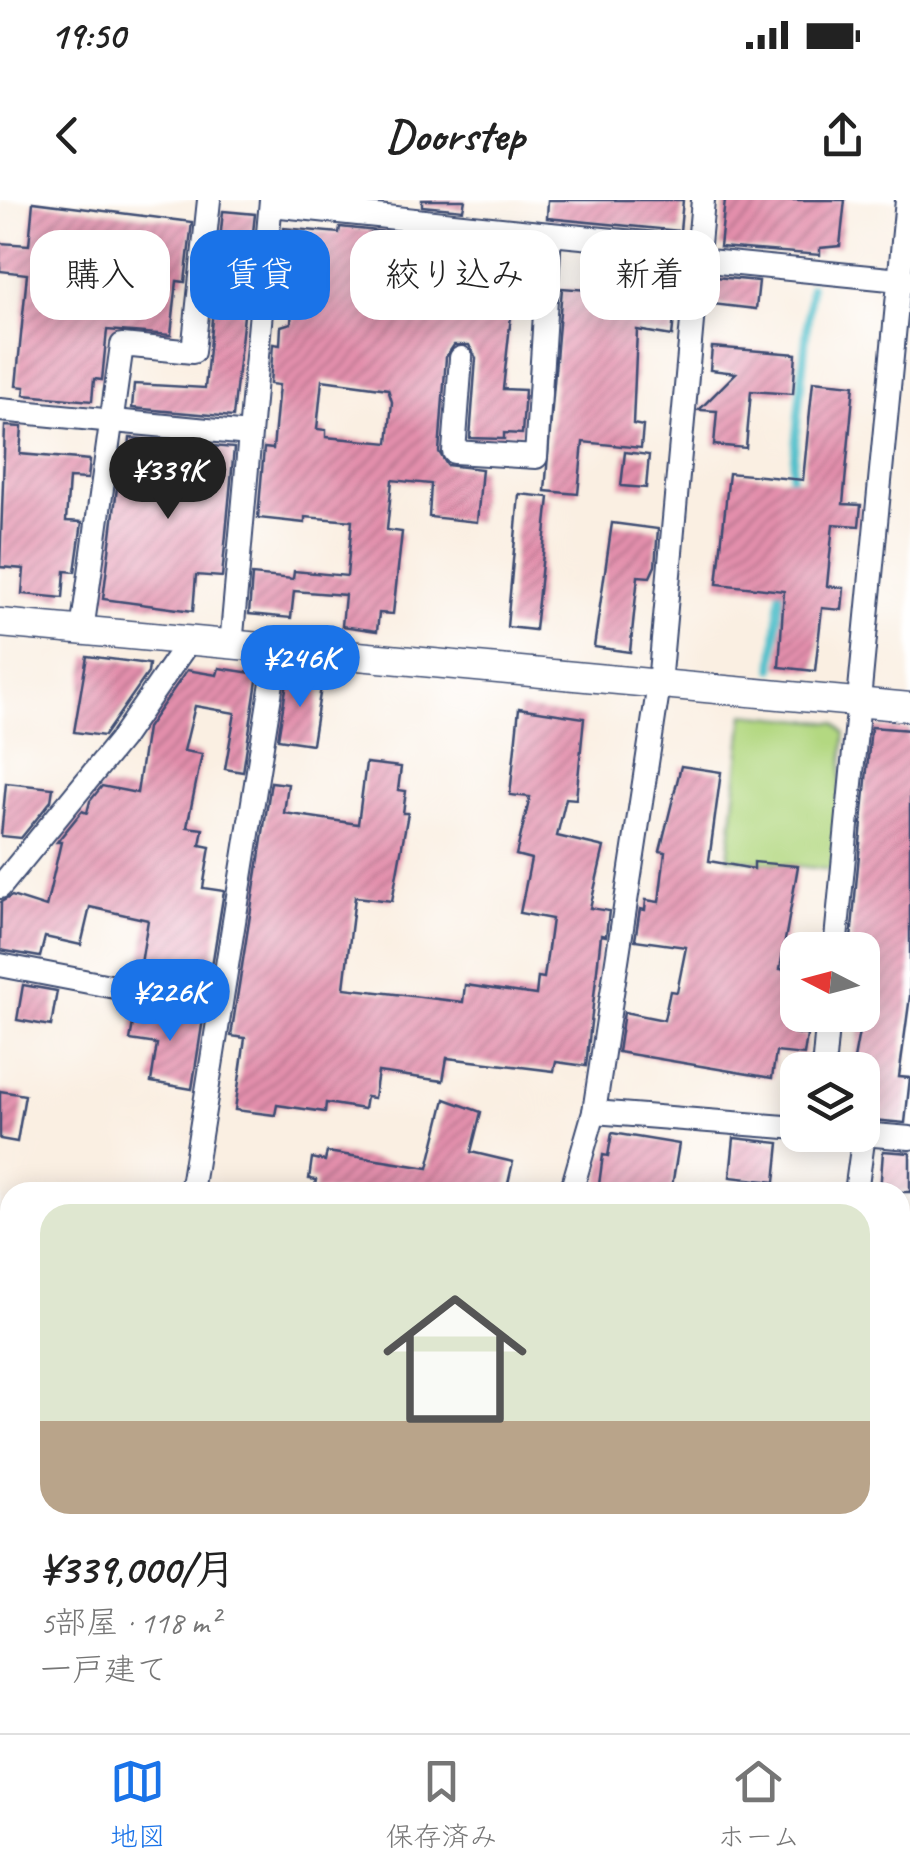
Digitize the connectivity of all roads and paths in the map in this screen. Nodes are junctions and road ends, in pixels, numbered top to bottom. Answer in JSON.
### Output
{"nodes":[{"id":1,"x":209,"y":200,"type":"edge"},
{"id":2,"x":703,"y":200,"type":"edge"},
{"id":3,"x":908,"y":200,"type":"edge"},
{"id":4,"x":271,"y":203,"type":"edge"},
{"id":5,"x":405,"y":210,"type":"edge"},
{"id":6,"x":526,"y":230,"type":"edge"},
{"id":7,"x":700,"y":230,"type":"edge"},
{"id":8,"x":720,"y":257,"type":"edge"},
{"id":9,"x":905,"y":280,"type":"edge"},
{"id":10,"x":545,"y":320,"type":"edge"},
{"id":11,"x":692,"y":320,"type":"edge"},
{"id":12,"x":461,"y":358,"type":"dead end"},
{"id":13,"x":0,"y":410,"type":"edge"},
{"id":14,"x":111,"y":421,"type":"junction"},
{"id":15,"x":249,"y":434,"type":"junction"},
{"id":16,"x":0,"y":623,"type":"edge"},
{"id":17,"x":82,"y":631,"type":"junction"},
{"id":18,"x":188,"y":642,"type":"junction"},
{"id":19,"x":230,"y":646,"type":"junction"},
{"id":20,"x":277,"y":651,"type":"junction"},
{"id":21,"x":658,"y":684,"type":"junction"},
{"id":22,"x":859,"y":702,"type":"junction"},
{"id":23,"x":910,"y":707,"type":"edge"},
{"id":24,"x":0,"y":887,"type":"edge"},
{"id":25,"x":836,"y":932,"type":"edge"},
{"id":26,"x":0,"y":965,"type":"edge"},
{"id":27,"x":220,"y":1007,"type":"junction"},
{"id":28,"x":594,"y":1112,"type":"junction"},
{"id":29,"x":780,"y":1127,"type":"edge"},
{"id":30,"x":880,"y":1135,"type":"edge"},
{"id":31,"x":910,"y":1138,"type":"edge"},
{"id":32,"x":861,"y":1152,"type":"edge"},
{"id":33,"x":193,"y":1182,"type":"edge"},
{"id":34,"x":574,"y":1182,"type":"edge"},
{"id":35,"x":857,"y":1182,"type":"edge"}],
"edges":[{"from":1,"to":14,"type":"street"},
{"from":2,"to":7,"type":"street"},
{"from":3,"to":9,"type":"street"},
{"from":4,"to":5,"type":"street"},
{"from":4,"to":15,"type":"street"},
{"from":5,"to":6,"type":"street"},
{"from":8,"to":9,"type":"street"},
{"from":9,"to":22,"type":"street"},
{"from":10,"to":12,"type":"street"},
{"from":11,"to":21,"type":"street"},
{"from":13,"to":14,"type":"street"},
{"from":14,"to":15,"type":"street"},
{"from":14,"to":17,"type":"street"},
{"from":15,"to":19,"type":"street"},
{"from":16,"to":17,"type":"street"},
{"from":17,"to":18,"type":"street"},
{"from":18,"to":19,"type":"street"},
{"from":18,"to":24,"type":"street"},
{"from":19,"to":20,"type":"street"},
{"from":20,"to":21,"type":"street"},
{"from":20,"to":27,"type":"street"},
{"from":21,"to":22,"type":"street"},
{"from":21,"to":28,"type":"street"},
{"from":22,"to":23,"type":"street"},
{"from":22,"to":25,"type":"street"},
{"from":26,"to":27,"type":"street"},
{"from":27,"to":33,"type":"street"},
{"from":28,"to":29,"type":"street"},
{"from":28,"to":34,"type":"street"},
{"from":30,"to":31,"type":"street"},
{"from":32,"to":35,"type":"street"}]}
